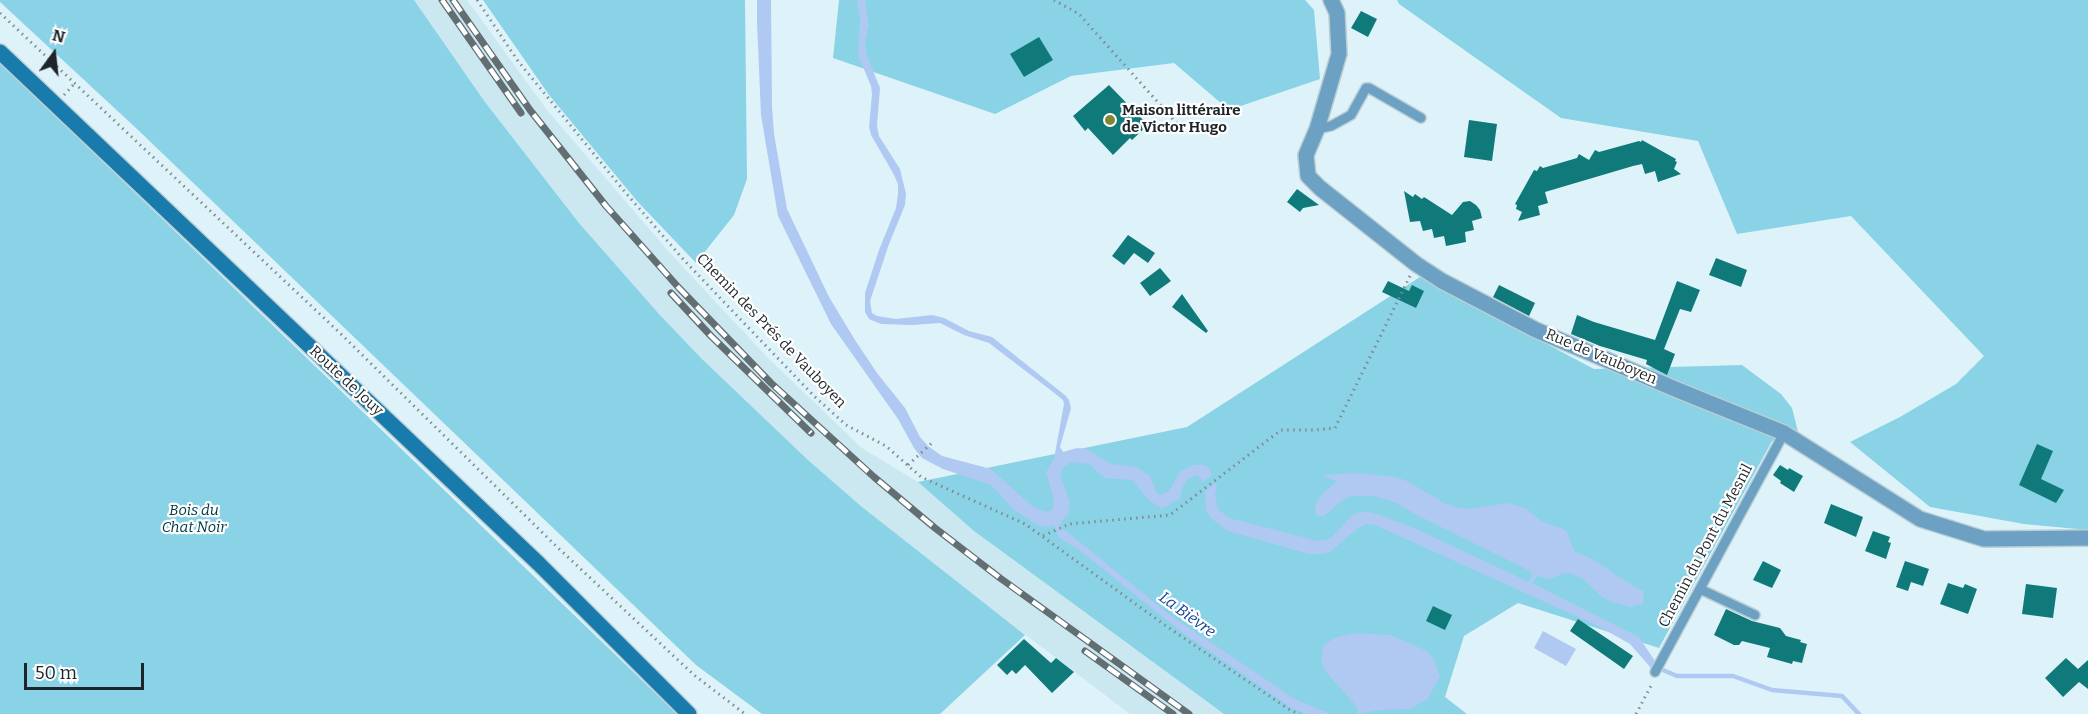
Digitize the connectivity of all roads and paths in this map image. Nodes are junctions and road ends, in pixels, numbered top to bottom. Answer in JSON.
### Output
{"nodes":[{"id":1,"x":477,"y":0,"type":"edge"},
{"id":2,"x":1054,"y":0,"type":"edge"},
{"id":3,"x":1330,"y":0,"type":"edge"},
{"id":4,"x":0,"y":13,"type":"edge"},
{"id":5,"x":0,"y":52,"type":"edge"},
{"id":6,"x":1421,"y":118,"type":"dead end"},
{"id":7,"x":1180,"y":127,"type":"dead end"},
{"id":8,"x":1317,"y":129,"type":"junction"},
{"id":9,"x":1416,"y":264,"type":"junction"},
{"id":10,"x":1784,"y":433,"type":"junction"},
{"id":11,"x":934,"y":441,"type":"dead end"},
{"id":12,"x":908,"y":465,"type":"junction"},
{"id":13,"x":1043,"y":536,"type":"junction"},
{"id":14,"x":2088,"y":538,"type":"edge"},
{"id":15,"x":1700,"y":589,"type":"junction"},
{"id":16,"x":1755,"y":615,"type":"dead end"},
{"id":17,"x":1657,"y":669,"type":"joint"},
{"id":18,"x":688,"y":714,"type":"edge"},
{"id":19,"x":745,"y":714,"type":"edge"},
{"id":20,"x":1300,"y":714,"type":"edge"},
{"id":21,"x":1636,"y":714,"type":"edge"}],
"edges":[{"from":1,"to":12,"type":"path","name":"Chemin des Prés de Vauboyen"},
{"from":2,"to":7,"type":"path"},
{"from":3,"to":8,"type":"street","name":"Rue de Vauboyen"},
{"from":4,"to":19,"type":"path"},
{"from":5,"to":18,"type":"main road","name":"Route de Jouy"},
{"from":6,"to":8,"type":"lane"},
{"from":8,"to":9,"type":"street","name":"Rue de Vauboyen"},
{"from":9,"to":10,"type":"street","name":"Rue de Vauboyen"},
{"from":9,"to":13,"type":"path"},
{"from":10,"to":14,"type":"street","name":"Rue de Vauboyen"},
{"from":10,"to":15,"type":"lane","name":"Chemin du Pont du Mesnil"},
{"from":11,"to":12,"type":"path"},
{"from":12,"to":13,"type":"path","name":"Chemin des Prés de Vauboyen"},
{"from":13,"to":20,"type":"path","name":"Chemin des Prés de Vauboyen"},
{"from":15,"to":16,"type":"lane"},
{"from":15,"to":17,"type":"lane","name":"Chemin du Pont du Mesnil"},
{"from":17,"to":21,"type":"path"}]}
